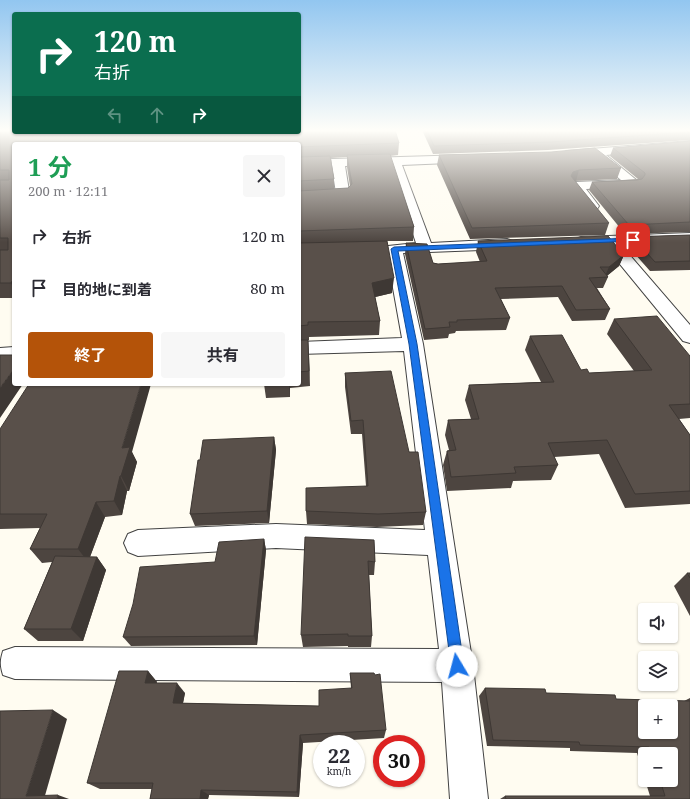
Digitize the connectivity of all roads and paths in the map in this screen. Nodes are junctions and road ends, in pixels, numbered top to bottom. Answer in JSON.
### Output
{"nodes":[{"id":1,"x":338,"y":167,"type":"edge"},
{"id":2,"x":398,"y":167,"type":"edge"},
{"id":3,"x":614,"y":167,"type":"edge"},
{"id":4,"x":301,"y":198,"type":"edge"},
{"id":5,"x":600,"y":216,"type":"edge"},
{"id":6,"x":612,"y":236,"type":"junction"},
{"id":7,"x":690,"y":238,"type":"edge"},
{"id":8,"x":569,"y":242,"type":"edge"},
{"id":9,"x":521,"y":244,"type":"edge"},
{"id":10,"x":425,"y":248,"type":"junction"},
{"id":11,"x":690,"y":337,"type":"edge"},
{"id":12,"x":413,"y":344,"type":"junction"},
{"id":13,"x":301,"y":348,"type":"edge"},
{"id":14,"x":12,"y":354,"type":"edge"},
{"id":15,"x":0,"y":355,"type":"edge"},
{"id":16,"x":138,"y":543,"type":"dead end"},
{"id":17,"x":440,"y":543,"type":"junction"},
{"id":18,"x":15,"y":663,"type":"dead end"},
{"id":19,"x":457,"y":666,"type":"junction"},
{"id":20,"x":469,"y":799,"type":"edge"}],
"edges":[{"from":1,"to":4,"type":"street"},
{"from":2,"to":10,"type":"street"},
{"from":3,"to":5,"type":"street"},
{"from":6,"to":7,"type":"street"},
{"from":6,"to":8,"type":"street"},
{"from":6,"to":11,"type":"street"},
{"from":9,"to":10,"type":"street"},
{"from":10,"to":12,"type":"street"},
{"from":12,"to":13,"type":"street"},
{"from":12,"to":17,"type":"street"},
{"from":14,"to":15,"type":"street"},
{"from":16,"to":17,"type":"street"},
{"from":17,"to":19,"type":"street"},
{"from":18,"to":19,"type":"street"},
{"from":19,"to":20,"type":"street"}]}
